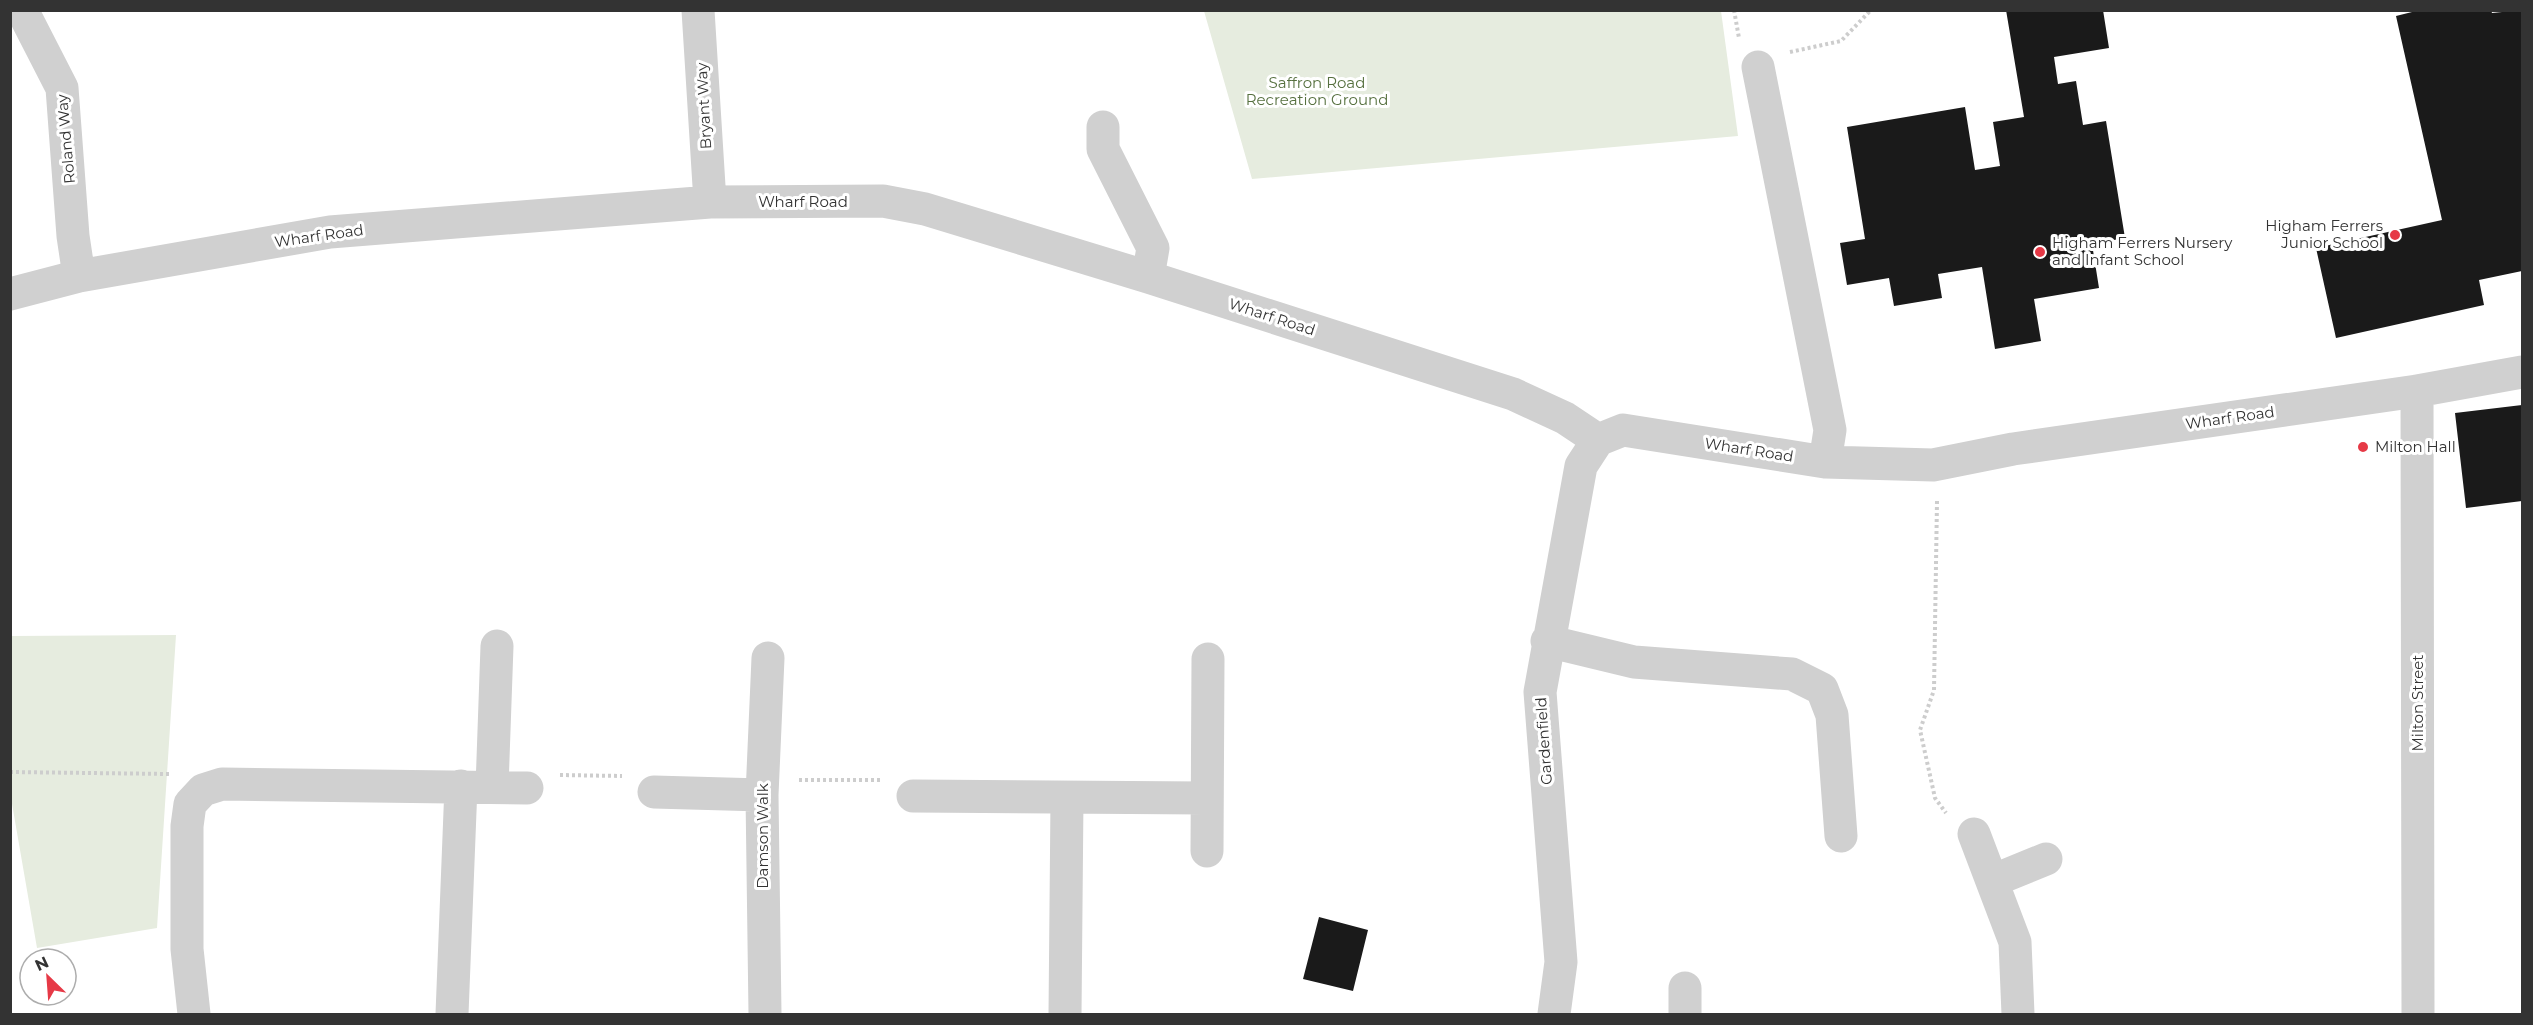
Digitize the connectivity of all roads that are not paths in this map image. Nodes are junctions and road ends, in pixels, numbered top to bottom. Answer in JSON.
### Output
{"nodes":[{"id":1,"x":22,"y":10,"type":"edge"},
{"id":2,"x":698,"y":10,"type":"edge"},
{"id":3,"x":1758,"y":67,"type":"road end"},
{"id":4,"x":1103,"y":127,"type":"dead end"},
{"id":5,"x":710,"y":202,"type":"junction"},
{"id":6,"x":79,"y":276,"type":"junction"},
{"id":7,"x":1148,"y":277,"type":"junction"},
{"id":8,"x":10,"y":294,"type":"edge"},
{"id":9,"x":2523,"y":372,"type":"edge"},
{"id":10,"x":2417,"y":391,"type":"junction"},
{"id":11,"x":1598,"y":440,"type":"junction"},
{"id":12,"x":1824,"y":462,"type":"junction"},
{"id":13,"x":1547,"y":641,"type":"junction"},
{"id":14,"x":497,"y":646,"type":"dead end"},
{"id":15,"x":768,"y":658,"type":"dead end"},
{"id":16,"x":1208,"y":659,"type":"dead end"},
{"id":17,"x":477,"y":786,"type":"junction"},
{"id":18,"x":528,"y":788,"type":"road end"},
{"id":19,"x":654,"y":792,"type":"road end"},
{"id":20,"x":762,"y":795,"type":"junction"},
{"id":21,"x":913,"y":796,"type":"road end"},
{"id":22,"x":1068,"y":798,"type":"junction"},
{"id":23,"x":1205,"y":798,"type":"junction"},
{"id":24,"x":1974,"y":834,"type":"road end"},
{"id":25,"x":1841,"y":836,"type":"dead end"},
{"id":26,"x":1207,"y":851,"type":"dead end"},
{"id":27,"x":2046,"y":859,"type":"dead end"},
{"id":28,"x":1992,"y":881,"type":"junction"},
{"id":29,"x":194,"y":1014,"type":"edge"},
{"id":30,"x":452,"y":1014,"type":"edge"},
{"id":31,"x":765,"y":1014,"type":"edge"},
{"id":32,"x":1065,"y":1014,"type":"edge"},
{"id":33,"x":1554,"y":1014,"type":"edge"},
{"id":34,"x":2018,"y":1014,"type":"edge"},
{"id":35,"x":2418,"y":1014,"type":"edge"}],
"edges":[{"from":1,"to":6,"type":"street","name":"Roland Way"},
{"from":2,"to":5,"type":"street","name":"Bryant Way"},
{"from":3,"to":12,"type":"street"},
{"from":4,"to":7,"type":"street"},
{"from":5,"to":6,"type":"street","name":"Wharf Road"},
{"from":5,"to":7,"type":"street","name":"Wharf Road"},
{"from":6,"to":8,"type":"street","name":"Wharf Road"},
{"from":7,"to":11,"type":"street","name":"Wharf Road"},
{"from":9,"to":10,"type":"street","name":"Wharf Road"},
{"from":10,"to":12,"type":"street","name":"Wharf Road"},
{"from":10,"to":35,"type":"street","name":"Milton Street"},
{"from":11,"to":12,"type":"street","name":"Wharf Road"},
{"from":11,"to":13,"type":"street","name":"Gardenfield"},
{"from":13,"to":25,"type":"street"},
{"from":13,"to":33,"type":"street","name":"Gardenfield"},
{"from":14,"to":17,"type":"street"},
{"from":15,"to":20,"type":"street","name":"Damson Walk"},
{"from":16,"to":23,"type":"street"},
{"from":17,"to":18,"type":"street"},
{"from":17,"to":29,"type":"street"},
{"from":17,"to":30,"type":"street"},
{"from":19,"to":20,"type":"street"},
{"from":20,"to":31,"type":"street","name":"Damson Walk"},
{"from":21,"to":22,"type":"street"},
{"from":22,"to":23,"type":"street"},
{"from":22,"to":32,"type":"street"},
{"from":23,"to":26,"type":"street"},
{"from":24,"to":28,"type":"street"},
{"from":27,"to":28,"type":"street"},
{"from":28,"to":34,"type":"street"}]}
